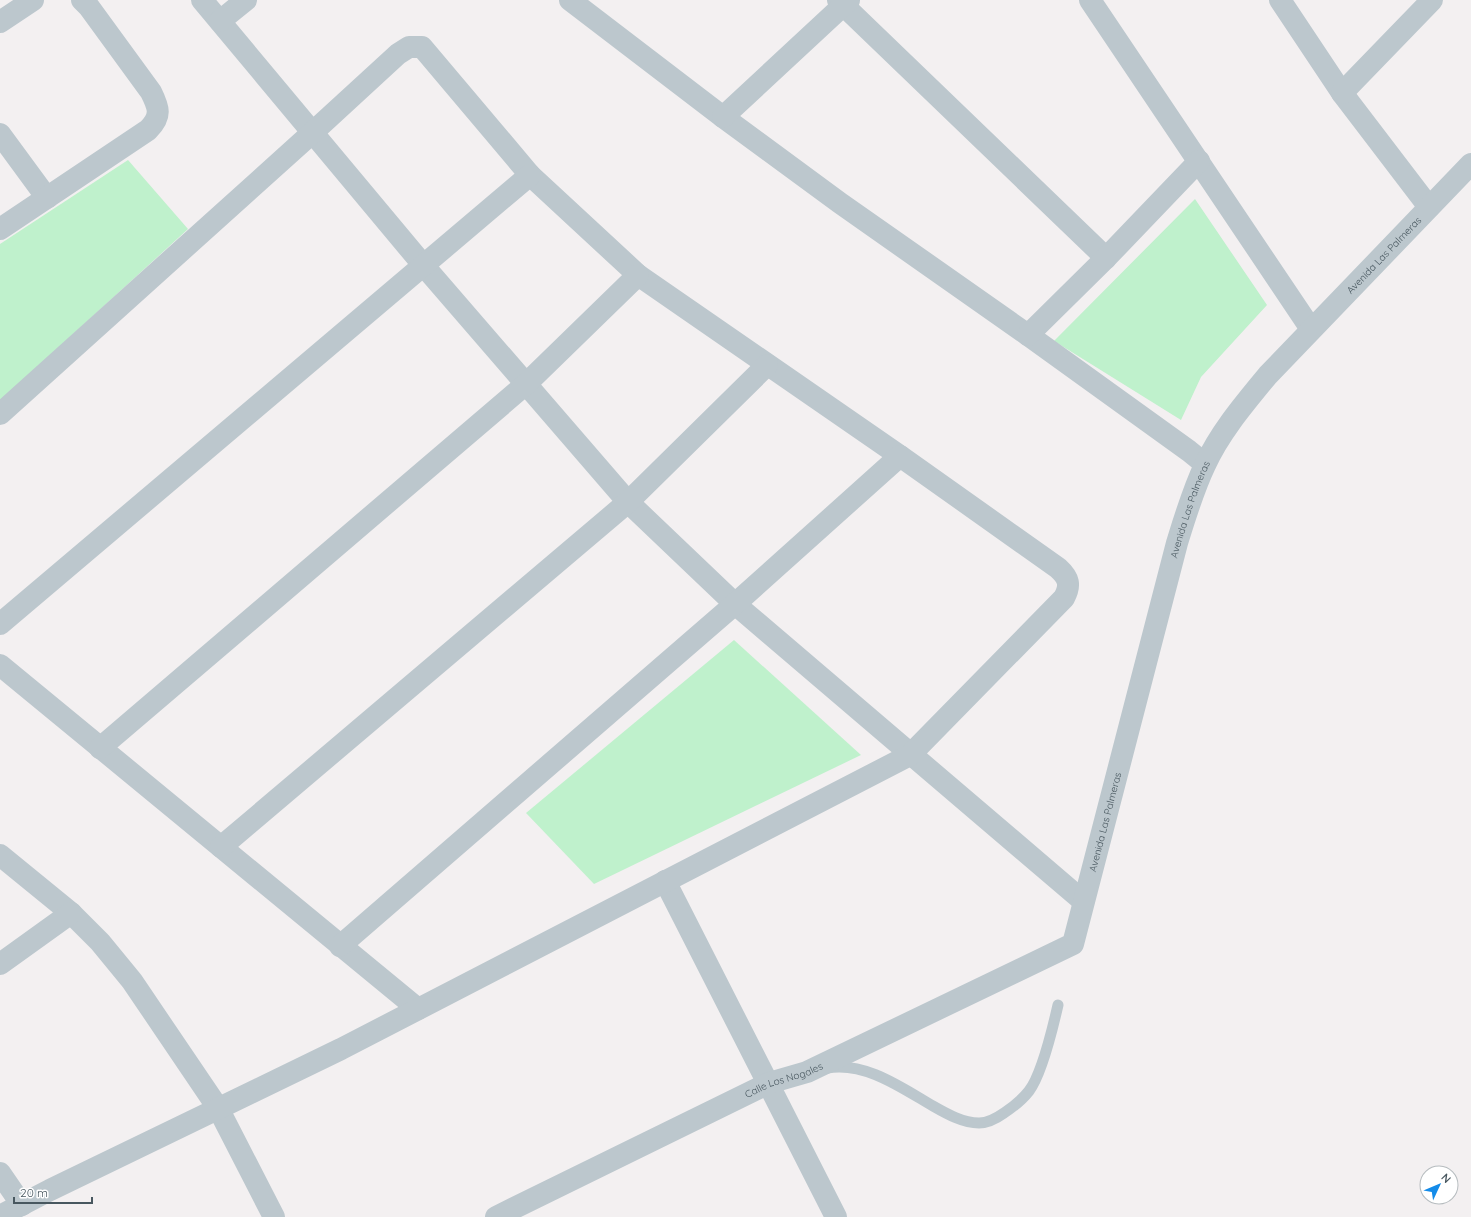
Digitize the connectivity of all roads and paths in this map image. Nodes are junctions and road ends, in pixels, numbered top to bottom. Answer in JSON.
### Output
{"nodes":[{"id":1,"x":33,"y":0,"type":"edge"},
{"id":2,"x":82,"y":0,"type":"edge"},
{"id":3,"x":202,"y":0,"type":"edge"},
{"id":4,"x":246,"y":0,"type":"edge"},
{"id":5,"x":570,"y":0,"type":"edge"},
{"id":6,"x":1090,"y":0,"type":"edge"},
{"id":7,"x":1280,"y":0,"type":"edge"},
{"id":8,"x":1432,"y":0,"type":"edge"},
{"id":9,"x":844,"y":2,"type":"edge"},
{"id":10,"x":220,"y":21,"type":"junction"},
{"id":11,"x":0,"y":22,"type":"edge"},
{"id":12,"x":1342,"y":93,"type":"junction"},
{"id":13,"x":723,"y":117,"type":"junction"},
{"id":14,"x":312,"y":133,"type":"junction"},
{"id":15,"x":0,"y":134,"type":"edge"},
{"id":16,"x":1199,"y":161,"type":"junction"},
{"id":17,"x":1471,"y":164,"type":"edge"},
{"id":18,"x":530,"y":175,"type":"junction"},
{"id":19,"x":47,"y":198,"type":"junction"},
{"id":20,"x":1429,"y":207,"type":"junction"},
{"id":21,"x":0,"y":229,"type":"edge"},
{"id":22,"x":1106,"y":258,"type":"junction"},
{"id":23,"x":424,"y":266,"type":"junction"},
{"id":24,"x":638,"y":275,"type":"junction"},
{"id":25,"x":1311,"y":329,"type":"junction"},
{"id":26,"x":1028,"y":335,"type":"junction"},
{"id":27,"x":767,"y":365,"type":"junction"},
{"id":28,"x":526,"y":384,"type":"junction"},
{"id":29,"x":0,"y":414,"type":"edge"},
{"id":30,"x":900,"y":456,"type":"junction"},
{"id":31,"x":1205,"y":464,"type":"junction"},
{"id":32,"x":628,"y":502,"type":"junction"},
{"id":33,"x":735,"y":604,"type":"junction"},
{"id":34,"x":0,"y":624,"type":"edge"},
{"id":35,"x":0,"y":665,"type":"edge"},
{"id":36,"x":100,"y":748,"type":"junction"},
{"id":37,"x":910,"y":755,"type":"junction"},
{"id":38,"x":221,"y":847,"type":"junction"},
{"id":39,"x":0,"y":855,"type":"edge"},
{"id":40,"x":665,"y":881,"type":"junction"},
{"id":41,"x":1082,"y":901,"type":"junction"},
{"id":42,"x":71,"y":913,"type":"junction"},
{"id":43,"x":1072,"y":944,"type":"joint"},
{"id":44,"x":340,"y":946,"type":"junction"},
{"id":45,"x":0,"y":964,"type":"edge"},
{"id":46,"x":1058,"y":1005,"type":"dead end"},
{"id":47,"x":418,"y":1010,"type":"junction"},
{"id":48,"x":807,"y":1072,"type":"junction"},
{"id":49,"x":769,"y":1083,"type":"junction"},
{"id":50,"x":218,"y":1108,"type":"junction"},
{"id":51,"x":0,"y":1173,"type":"edge"},
{"id":52,"x":22,"y":1205,"type":"junction"},
{"id":53,"x":0,"y":1216,"type":"edge"},
{"id":54,"x":274,"y":1217,"type":"edge"},
{"id":55,"x":496,"y":1217,"type":"edge"},
{"id":56,"x":836,"y":1217,"type":"edge"}],
"edges":[{"from":1,"to":11,"type":"street"},
{"from":2,"to":19,"type":"street"},
{"from":3,"to":10,"type":"street"},
{"from":4,"to":10,"type":"street"},
{"from":5,"to":13,"type":"street"},
{"from":6,"to":16,"type":"street"},
{"from":7,"to":12,"type":"street"},
{"from":8,"to":12,"type":"street"},
{"from":9,"to":13,"type":"street"},
{"from":9,"to":22,"type":"street"},
{"from":10,"to":14,"type":"street"},
{"from":12,"to":20,"type":"street"},
{"from":13,"to":26,"type":"street"},
{"from":14,"to":18,"type":"street"},
{"from":14,"to":23,"type":"street"},
{"from":14,"to":29,"type":"street"},
{"from":15,"to":19,"type":"street"},
{"from":16,"to":22,"type":"street"},
{"from":16,"to":25,"type":"street"},
{"from":17,"to":20,"type":"street","name":"Avenida Las Palmeras"},
{"from":18,"to":23,"type":"street"},
{"from":18,"to":24,"type":"street"},
{"from":19,"to":21,"type":"street"},
{"from":20,"to":25,"type":"street","name":"Avenida Las Palmeras"},
{"from":22,"to":26,"type":"street"},
{"from":23,"to":28,"type":"street"},
{"from":23,"to":34,"type":"street"},
{"from":24,"to":27,"type":"street"},
{"from":24,"to":28,"type":"street"},
{"from":25,"to":31,"type":"street","name":"Avenida Las Palmeras"},
{"from":26,"to":31,"type":"street"},
{"from":27,"to":30,"type":"street"},
{"from":27,"to":32,"type":"street"},
{"from":28,"to":32,"type":"street"},
{"from":28,"to":36,"type":"street"},
{"from":30,"to":33,"type":"street"},
{"from":30,"to":37,"type":"street"},
{"from":31,"to":41,"type":"street","name":"Avenida Las Palmeras"},
{"from":32,"to":33,"type":"street"},
{"from":32,"to":38,"type":"street"},
{"from":33,"to":37,"type":"street"},
{"from":33,"to":44,"type":"street"},
{"from":35,"to":36,"type":"street"},
{"from":36,"to":38,"type":"street"},
{"from":37,"to":40,"type":"street"},
{"from":37,"to":41,"type":"street"},
{"from":38,"to":44,"type":"street"},
{"from":39,"to":42,"type":"street"},
{"from":40,"to":47,"type":"street"},
{"from":40,"to":49,"type":"street"},
{"from":41,"to":43,"type":"street","name":"Avenida Las Palmeras"},
{"from":42,"to":45,"type":"street"},
{"from":42,"to":50,"type":"street"},
{"from":43,"to":48,"type":"street","name":"Calle Los Nogales"},
{"from":44,"to":47,"type":"street"},
{"from":46,"to":48,"type":"lane"},
{"from":47,"to":50,"type":"street"},
{"from":48,"to":49,"type":"street","name":"Calle Los Nogales"},
{"from":49,"to":55,"type":"street","name":"Calle Los Nogales"},
{"from":49,"to":56,"type":"street"},
{"from":50,"to":52,"type":"street"},
{"from":50,"to":54,"type":"street"},
{"from":51,"to":52,"type":"street"},
{"from":52,"to":53,"type":"street"}]}
